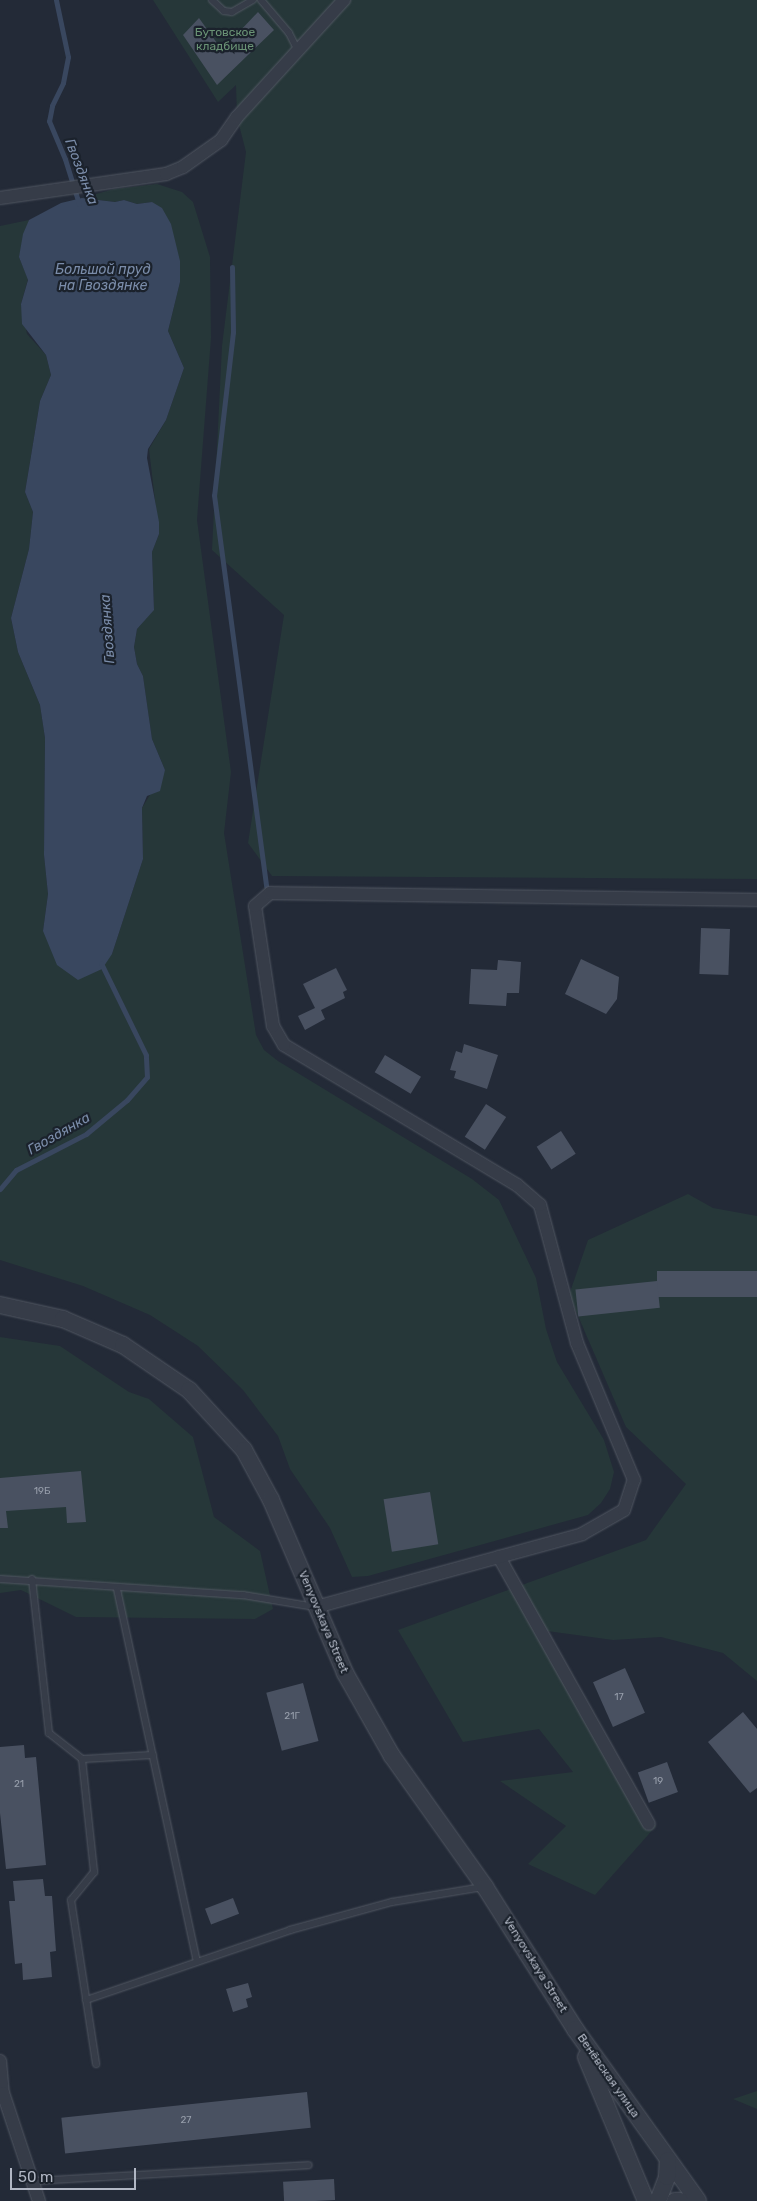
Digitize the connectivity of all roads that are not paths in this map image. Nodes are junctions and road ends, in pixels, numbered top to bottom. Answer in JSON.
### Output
{"nodes":[{"id":1,"x":212,"y":0,"type":"edge"},
{"id":2,"x":253,"y":0,"type":"edge"},
{"id":3,"x":261,"y":0,"type":"edge"},
{"id":4,"x":344,"y":0,"type":"edge"},
{"id":5,"x":297,"y":49,"type":"junction"},
{"id":6,"x":0,"y":198,"type":"edge"},
{"id":7,"x":757,"y":900,"type":"edge"},
{"id":8,"x":0,"y":1305,"type":"edge"},
{"id":9,"x":499,"y":1557,"type":"junction"},
{"id":10,"x":0,"y":1579,"type":"edge"},
{"id":11,"x":32,"y":1579,"type":"junction"},
{"id":12,"x":117,"y":1589,"type":"junction"},
{"id":13,"x":316,"y":1607,"type":"junction"},
{"id":14,"x":153,"y":1755,"type":"junction"},
{"id":15,"x":82,"y":1760,"type":"junction"},
{"id":16,"x":648,"y":1824,"type":"dead end"},
{"id":17,"x":486,"y":1887,"type":"junction"},
{"id":18,"x":197,"y":1962,"type":"junction"},
{"id":19,"x":86,"y":2000,"type":"junction"},
{"id":20,"x":575,"y":2029,"type":"junction"},
{"id":21,"x":0,"y":2061,"type":"edge"},
{"id":22,"x":96,"y":2064,"type":"dead end"},
{"id":23,"x":1,"y":2093,"type":"edge"},
{"id":24,"x":668,"y":2160,"type":"junction"},
{"id":25,"x":309,"y":2165,"type":"dead end"},
{"id":26,"x":33,"y":2182,"type":"junction"},
{"id":27,"x":39,"y":2201,"type":"edge"},
{"id":28,"x":646,"y":2201,"type":"edge"},
{"id":29,"x":658,"y":2201,"type":"edge"},
{"id":30,"x":676,"y":2201,"type":"edge"},
{"id":31,"x":680,"y":2201,"type":"edge"},
{"id":32,"x":698,"y":2201,"type":"edge"}],
"edges":[{"from":1,"to":2,"type":"lane"},
{"from":3,"to":5,"type":"lane"},
{"from":4,"to":5,"type":"street"},
{"from":5,"to":6,"type":"street"},
{"from":7,"to":9,"type":"street"},
{"from":8,"to":13,"type":"street","name":"Venyovskaya Street"},
{"from":9,"to":13,"type":"street"},
{"from":9,"to":16,"type":"street"},
{"from":10,"to":11,"type":"lane"},
{"from":11,"to":12,"type":"lane"},
{"from":11,"to":15,"type":"lane"},
{"from":12,"to":13,"type":"lane"},
{"from":12,"to":14,"type":"lane"},
{"from":13,"to":17,"type":"street","name":"Venyovskaya Street"},
{"from":14,"to":15,"type":"lane"},
{"from":14,"to":18,"type":"lane"},
{"from":15,"to":19,"type":"lane"},
{"from":17,"to":18,"type":"lane"},
{"from":17,"to":20,"type":"street","name":"Venyovskaya Street"},
{"from":18,"to":19,"type":"lane"},
{"from":19,"to":22,"type":"lane"},
{"from":20,"to":24,"type":"street","name":"Венёвская улица"},
{"from":20,"to":28,"type":"street","name":"Венёвская улица"},
{"from":21,"to":23,"type":"street"},
{"from":23,"to":26,"type":"street"},
{"from":24,"to":29,"type":"street"},
{"from":24,"to":32,"type":"street","name":"Венёвская улица"},
{"from":25,"to":26,"type":"lane"},
{"from":26,"to":27,"type":"street"},
{"from":30,"to":31,"type":"street"}]}
